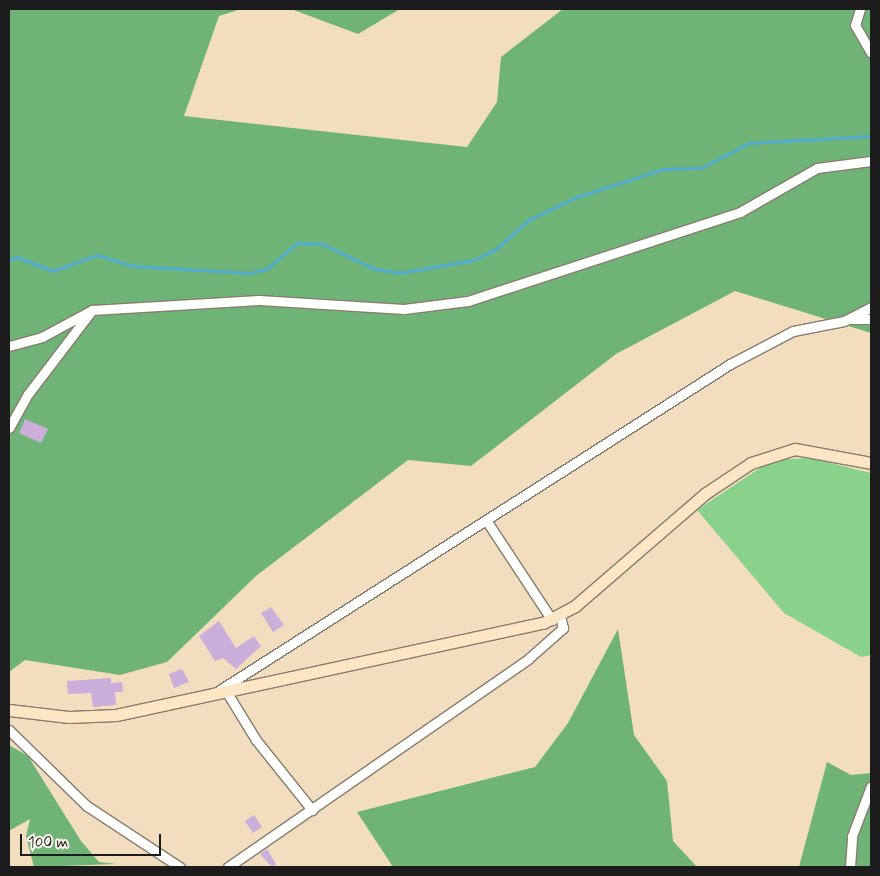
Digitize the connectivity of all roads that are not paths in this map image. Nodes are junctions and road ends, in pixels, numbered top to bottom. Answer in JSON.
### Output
{"nodes":[{"id":1,"x":860,"y":9,"type":"edge"},
{"id":2,"x":871,"y":54,"type":"edge"},
{"id":3,"x":871,"y":161,"type":"edge"},
{"id":4,"x":871,"y":307,"type":"edge"},
{"id":5,"x":92,"y":310,"type":"junction"},
{"id":6,"x":852,"y":318,"type":"junction"},
{"id":7,"x":871,"y":320,"type":"edge"},
{"id":8,"x":9,"y":346,"type":"edge"},
{"id":9,"x":9,"y":428,"type":"edge"},
{"id":10,"x":871,"y":463,"type":"edge"},
{"id":11,"x":486,"y":520,"type":"junction"},
{"id":12,"x":556,"y":618,"type":"junction"},
{"id":13,"x":221,"y":692,"type":"junction"},
{"id":14,"x":9,"y":710,"type":"edge"},
{"id":15,"x":9,"y":730,"type":"edge"},
{"id":16,"x":871,"y":786,"type":"edge"},
{"id":17,"x":312,"y":810,"type":"junction"},
{"id":18,"x":180,"y":867,"type":"edge"},
{"id":19,"x":228,"y":867,"type":"edge"},
{"id":20,"x":850,"y":867,"type":"edge"}],
"edges":[{"from":1,"to":2,"type":"street"},
{"from":3,"to":5,"type":"street"},
{"from":4,"to":6,"type":"street"},
{"from":5,"to":8,"type":"street"},
{"from":5,"to":9,"type":"street"},
{"from":6,"to":7,"type":"street"},
{"from":6,"to":11,"type":"street"},
{"from":10,"to":12,"type":"street"},
{"from":11,"to":12,"type":"street"},
{"from":11,"to":13,"type":"street"},
{"from":12,"to":13,"type":"street"},
{"from":12,"to":17,"type":"street"},
{"from":13,"to":14,"type":"street"},
{"from":13,"to":17,"type":"street"},
{"from":15,"to":18,"type":"street"},
{"from":16,"to":20,"type":"street"},
{"from":17,"to":19,"type":"street"}]}
